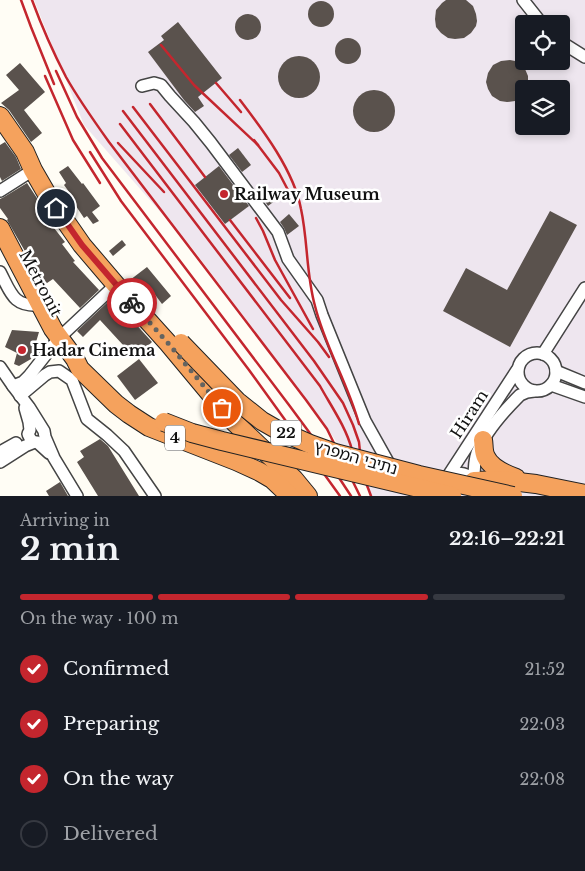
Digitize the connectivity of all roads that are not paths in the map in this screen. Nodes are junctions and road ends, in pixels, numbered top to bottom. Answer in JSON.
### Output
{"nodes":[{"id":1,"x":523,"y":0,"type":"edge"},
{"id":2,"x":535,"y":15,"type":"edge"},
{"id":3,"x":572,"y":49,"type":"junction"},
{"id":4,"x":585,"y":50,"type":"edge"},
{"id":5,"x":585,"y":57,"type":"edge"},
{"id":6,"x":585,"y":64,"type":"edge"},
{"id":7,"x":142,"y":86,"type":"dead end"},
{"id":8,"x":0,"y":116,"type":"edge"},
{"id":9,"x":6,"y":129,"type":"edge"},
{"id":10,"x":25,"y":152,"type":"junction"},
{"id":11,"x":33,"y":170,"type":"junction"},
{"id":12,"x":0,"y":191,"type":"edge"},
{"id":13,"x":0,"y":228,"type":"edge"},
{"id":14,"x":0,"y":239,"type":"edge"},
{"id":15,"x":0,"y":272,"type":"edge"},
{"id":16,"x":114,"y":282,"type":"junction"},
{"id":17,"x":585,"y":288,"type":"edge"},
{"id":18,"x":36,"y":306,"type":"junction"},
{"id":19,"x":59,"y":338,"type":"junction"},
{"id":20,"x":543,"y":354,"type":"junction"},
{"id":21,"x":75,"y":359,"type":"junction"},
{"id":22,"x":517,"y":370,"type":"junction"},
{"id":23,"x":556,"y":371,"type":"junction"},
{"id":24,"x":1,"y":372,"type":"edge"},
{"id":25,"x":585,"y":382,"type":"edge"},
{"id":26,"x":551,"y":384,"type":"junction"},
{"id":27,"x":13,"y":386,"type":"junction"},
{"id":28,"x":536,"y":391,"type":"junction"},
{"id":29,"x":20,"y":396,"type":"junction"},
{"id":30,"x":585,"y":397,"type":"edge"},
{"id":31,"x":36,"y":435,"type":"junction"},
{"id":32,"x":483,"y":440,"type":"junction"},
{"id":33,"x":0,"y":452,"type":"edge"},
{"id":34,"x":0,"y":462,"type":"edge"},
{"id":35,"x":448,"y":476,"type":"junction"},
{"id":36,"x":536,"y":484,"type":"junction"},
{"id":37,"x":476,"y":488,"type":"edge"},
{"id":38,"x":585,"y":494,"type":"edge"},
{"id":39,"x":77,"y":496,"type":"edge"},
{"id":40,"x":154,"y":496,"type":"edge"},
{"id":41,"x":290,"y":496,"type":"edge"},
{"id":42,"x":308,"y":496,"type":"edge"},
{"id":43,"x":412,"y":496,"type":"edge"},
{"id":44,"x":438,"y":496,"type":"edge"},
{"id":45,"x":452,"y":496,"type":"edge"},
{"id":46,"x":513,"y":496,"type":"edge"}],
"edges":[{"from":1,"to":2,"type":"street"},
{"from":3,"to":4,"type":"street"},
{"from":3,"to":5,"type":"street"},
{"from":3,"to":6,"type":"street"},
{"from":7,"to":43,"type":"street"},
{"from":8,"to":9,"type":"highway"},
{"from":9,"to":10,"type":"highway"},
{"from":10,"to":11,"type":"highway"},
{"from":10,"to":46,"type":"highway","name":"נתיבי המפרץ","number":"22","bridge":true},
{"from":11,"to":12,"type":"street"},
{"from":11,"to":16,"type":"highway"},
{"from":13,"to":18,"type":"highway","number":"4"},
{"from":14,"to":18,"type":"street","name":"Metronit"},
{"from":15,"to":18,"type":"street"},
{"from":16,"to":19,"type":"street"},
{"from":16,"to":42,"type":"highway"},
{"from":17,"to":20,"type":"street"},
{"from":18,"to":19,"type":"highway","number":"4"},
{"from":19,"to":21,"type":"highway","number":"4"},
{"from":19,"to":27,"type":"street"},
{"from":20,"to":22,"type":"street"},
{"from":20,"to":23,"type":"street"},
{"from":21,"to":41,"type":"highway","number":"4"},
{"from":21,"to":45,"type":"highway","number":"22","bridge":true},
{"from":22,"to":28,"type":"street"},
{"from":22,"to":35,"type":"street","name":"Hiram"},
{"from":23,"to":25,"type":"street"},
{"from":23,"to":26,"type":"street"},
{"from":24,"to":27,"type":"street"},
{"from":26,"to":28,"type":"street"},
{"from":26,"to":30,"type":"street"},
{"from":27,"to":29,"type":"street"},
{"from":28,"to":32,"type":"street","name":"Hiram"},
{"from":29,"to":31,"type":"street"},
{"from":29,"to":40,"type":"street"},
{"from":31,"to":33,"type":"street"},
{"from":31,"to":34,"type":"street"},
{"from":31,"to":39,"type":"street"},
{"from":32,"to":36,"type":"highway"},
{"from":32,"to":37,"type":"street","name":"Hiram"},
{"from":35,"to":37,"type":"street"},
{"from":35,"to":44,"type":"street","name":"Hiram"},
{"from":36,"to":37,"type":"highway"},
{"from":36,"to":38,"type":"highway"}]}
